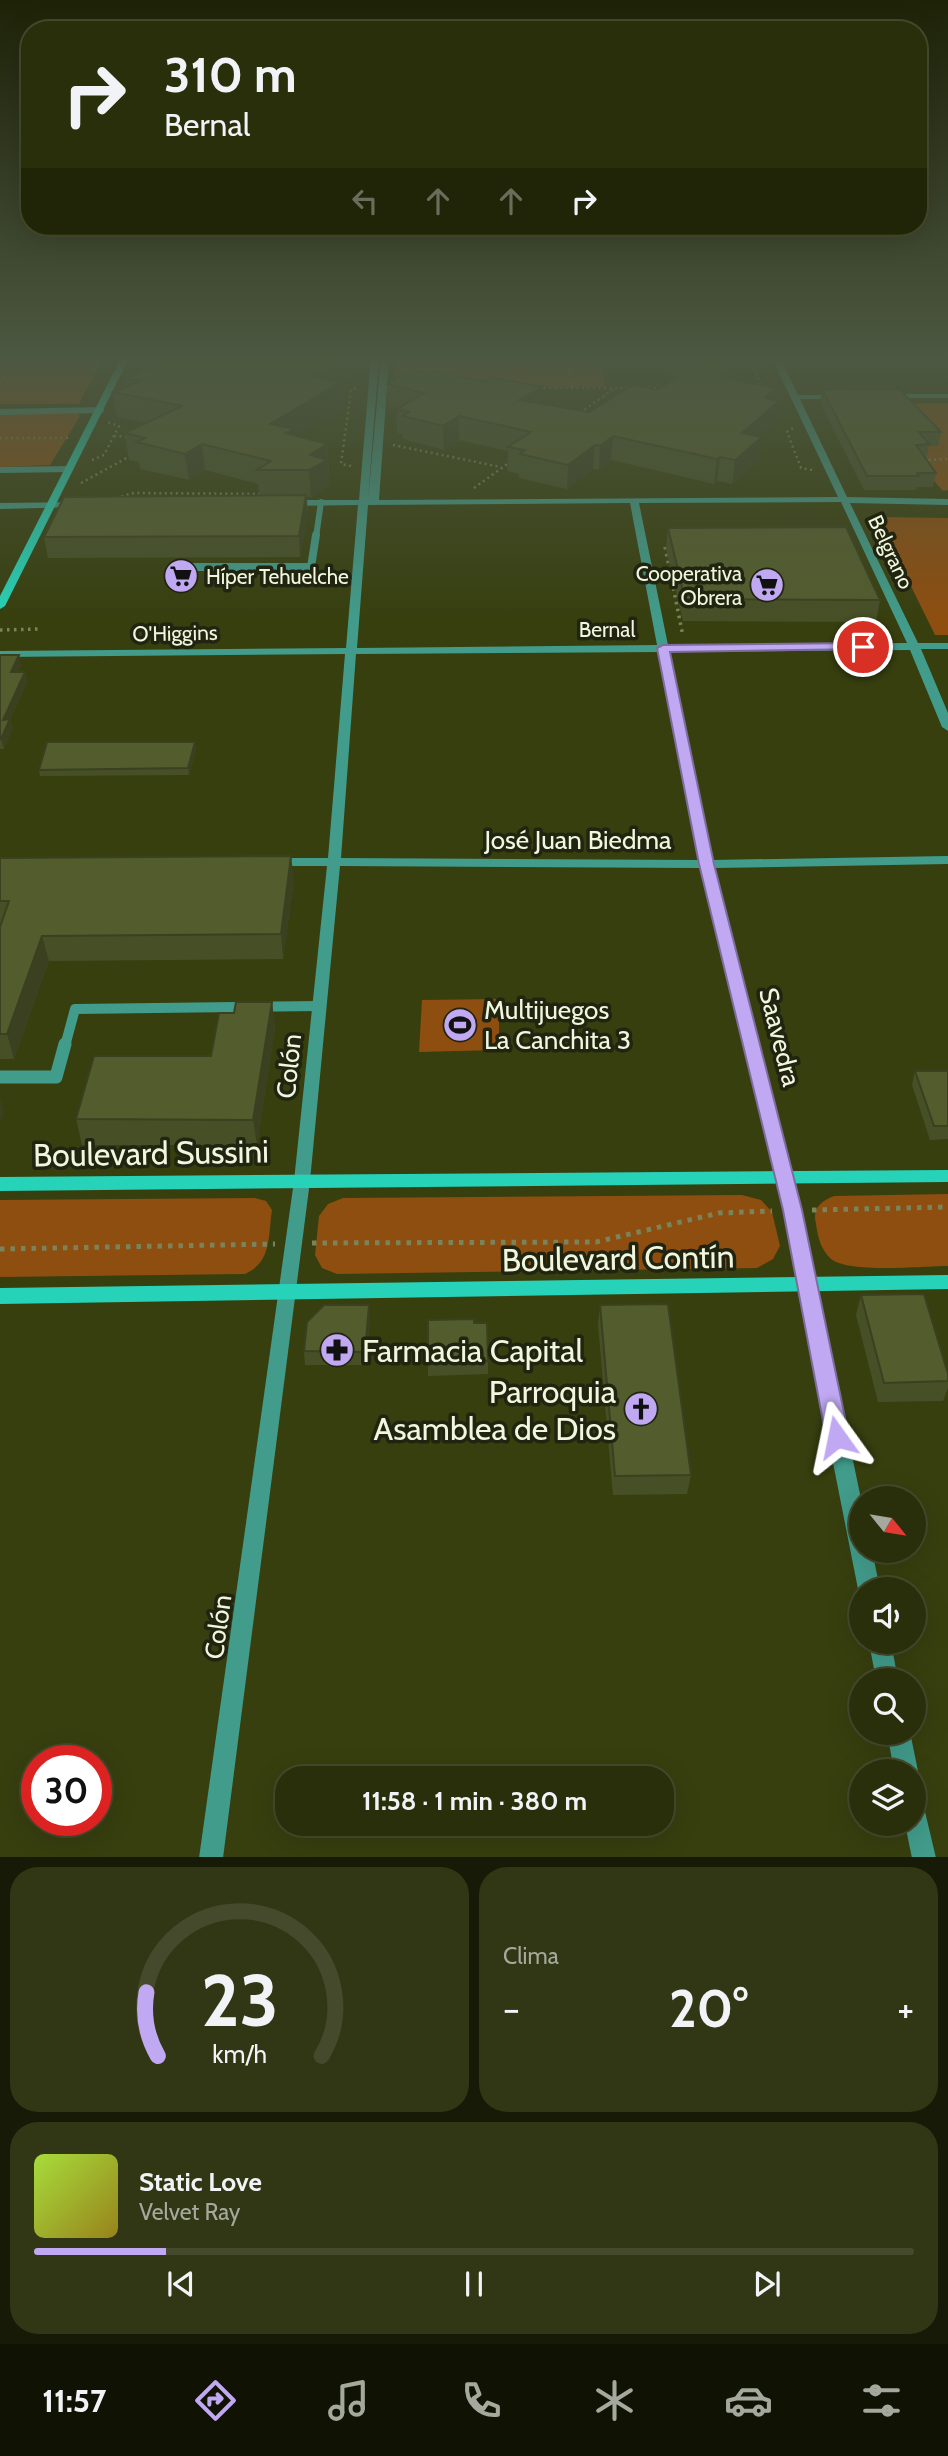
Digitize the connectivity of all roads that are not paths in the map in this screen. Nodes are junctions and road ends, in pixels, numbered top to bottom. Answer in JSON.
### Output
{"nodes":[{"id":1,"x":83,"y":445,"type":"edge"},
{"id":2,"x":371,"y":445,"type":"edge"},
{"id":3,"x":379,"y":445,"type":"edge"},
{"id":4,"x":817,"y":445,"type":"edge"},
{"id":5,"x":70,"y":469,"type":"junction"},
{"id":6,"x":0,"y":470,"type":"edge"},
{"id":7,"x":55,"y":500,"type":"junction"},
{"id":8,"x":634,"y":500,"type":"junction"},
{"id":9,"x":845,"y":501,"type":"junction"},
{"id":10,"x":321,"y":502,"type":"junction"},
{"id":11,"x":368,"y":502,"type":"junction"},
{"id":12,"x":948,"y":502,"type":"edge"},
{"id":13,"x":283,"y":503,"type":"edge"},
{"id":14,"x":99,"y":504,"type":"edge"},
{"id":15,"x":0,"y":506,"type":"edge"},
{"id":16,"x":187,"y":567,"type":"dead end"},
{"id":17,"x":0,"y":606,"type":"edge"},
{"id":18,"x":914,"y":646,"type":"junction"},
{"id":19,"x":948,"y":646,"type":"edge"},
{"id":20,"x":663,"y":648,"type":"junction"},
{"id":21,"x":350,"y":650,"type":"junction"},
{"id":22,"x":0,"y":654,"type":"edge"},
{"id":23,"x":948,"y":727,"type":"edge"},
{"id":24,"x":948,"y":860,"type":"edge"},
{"id":25,"x":265,"y":862,"type":"edge"},
{"id":26,"x":334,"y":862,"type":"junction"},
{"id":27,"x":706,"y":864,"type":"junction"},
{"id":28,"x":320,"y":1006,"type":"junction"},
{"id":29,"x":0,"y":1077,"type":"edge"},
{"id":30,"x":948,"y":1176,"type":"edge"},
{"id":31,"x":785,"y":1178,"type":"junction"},
{"id":32,"x":302,"y":1181,"type":"junction"},
{"id":33,"x":0,"y":1184,"type":"edge"},
{"id":34,"x":948,"y":1282,"type":"edge"},
{"id":35,"x":806,"y":1284,"type":"junction"},
{"id":36,"x":288,"y":1294,"type":"junction"},
{"id":37,"x":0,"y":1296,"type":"edge"},
{"id":38,"x":867,"y":1577,"type":"edge"},
{"id":39,"x":920,"y":1836,"type":"edge"},
{"id":40,"x":211,"y":1857,"type":"edge"},
{"id":41,"x":924,"y":1857,"type":"edge"}],
"edges":[{"from":1,"to":5,"type":"main road"},
{"from":2,"to":11,"type":"street","name":"Colón"},
{"from":3,"to":11,"type":"street","name":"Colón"},
{"from":4,"to":9,"type":"street","name":"Belgrano"},
{"from":5,"to":6,"type":"lane"},
{"from":5,"to":7,"type":"main road"},
{"from":7,"to":14,"type":"street"},
{"from":7,"to":15,"type":"street"},
{"from":7,"to":17,"type":"main road"},
{"from":8,"to":9,"type":"street"},
{"from":8,"to":11,"type":"street"},
{"from":8,"to":20,"type":"street","name":"Saavedra"},
{"from":9,"to":12,"type":"street"},
{"from":9,"to":18,"type":"street","name":"Belgrano"},
{"from":10,"to":11,"type":"street"},
{"from":10,"to":13,"type":"street"},
{"from":10,"to":16,"type":"lane"},
{"from":11,"to":21,"type":"street","name":"Colón"},
{"from":18,"to":19,"type":"street","name":"Bernal"},
{"from":18,"to":20,"type":"street","name":"Bernal"},
{"from":18,"to":23,"type":"street","name":"Belgrano"},
{"from":20,"to":21,"type":"street","name":"Bernal"},
{"from":20,"to":27,"type":"street","name":"Saavedra"},
{"from":21,"to":22,"type":"street","name":"O'Higgins"},
{"from":21,"to":26,"type":"street","name":"Colón"},
{"from":24,"to":27,"type":"street","name":"José Juan Biedma"},
{"from":25,"to":26,"type":"street","name":"José Juan Biedma"},
{"from":26,"to":27,"type":"street","name":"José Juan Biedma"},
{"from":26,"to":28,"type":"street","name":"Colón"},
{"from":27,"to":31,"type":"street","name":"Saavedra"},
{"from":28,"to":29,"type":"lane"},
{"from":28,"to":32,"type":"street","name":"Colón"},
{"from":30,"to":31,"type":"main road"},
{"from":31,"to":32,"type":"main road"},
{"from":31,"to":35,"type":"street","name":"Saavedra"},
{"from":32,"to":33,"type":"main road","name":"Boulevard Sussini"},
{"from":32,"to":36,"type":"street","name":"Colón"},
{"from":34,"to":35,"type":"main road","name":"Boulevard Contín"},
{"from":35,"to":36,"type":"main road","name":"Boulevard Contín"},
{"from":35,"to":38,"type":"street","name":"Saavedra"},
{"from":36,"to":37,"type":"main road"},
{"from":36,"to":40,"type":"street","name":"Colón"},
{"from":39,"to":41,"type":"street"}]}
